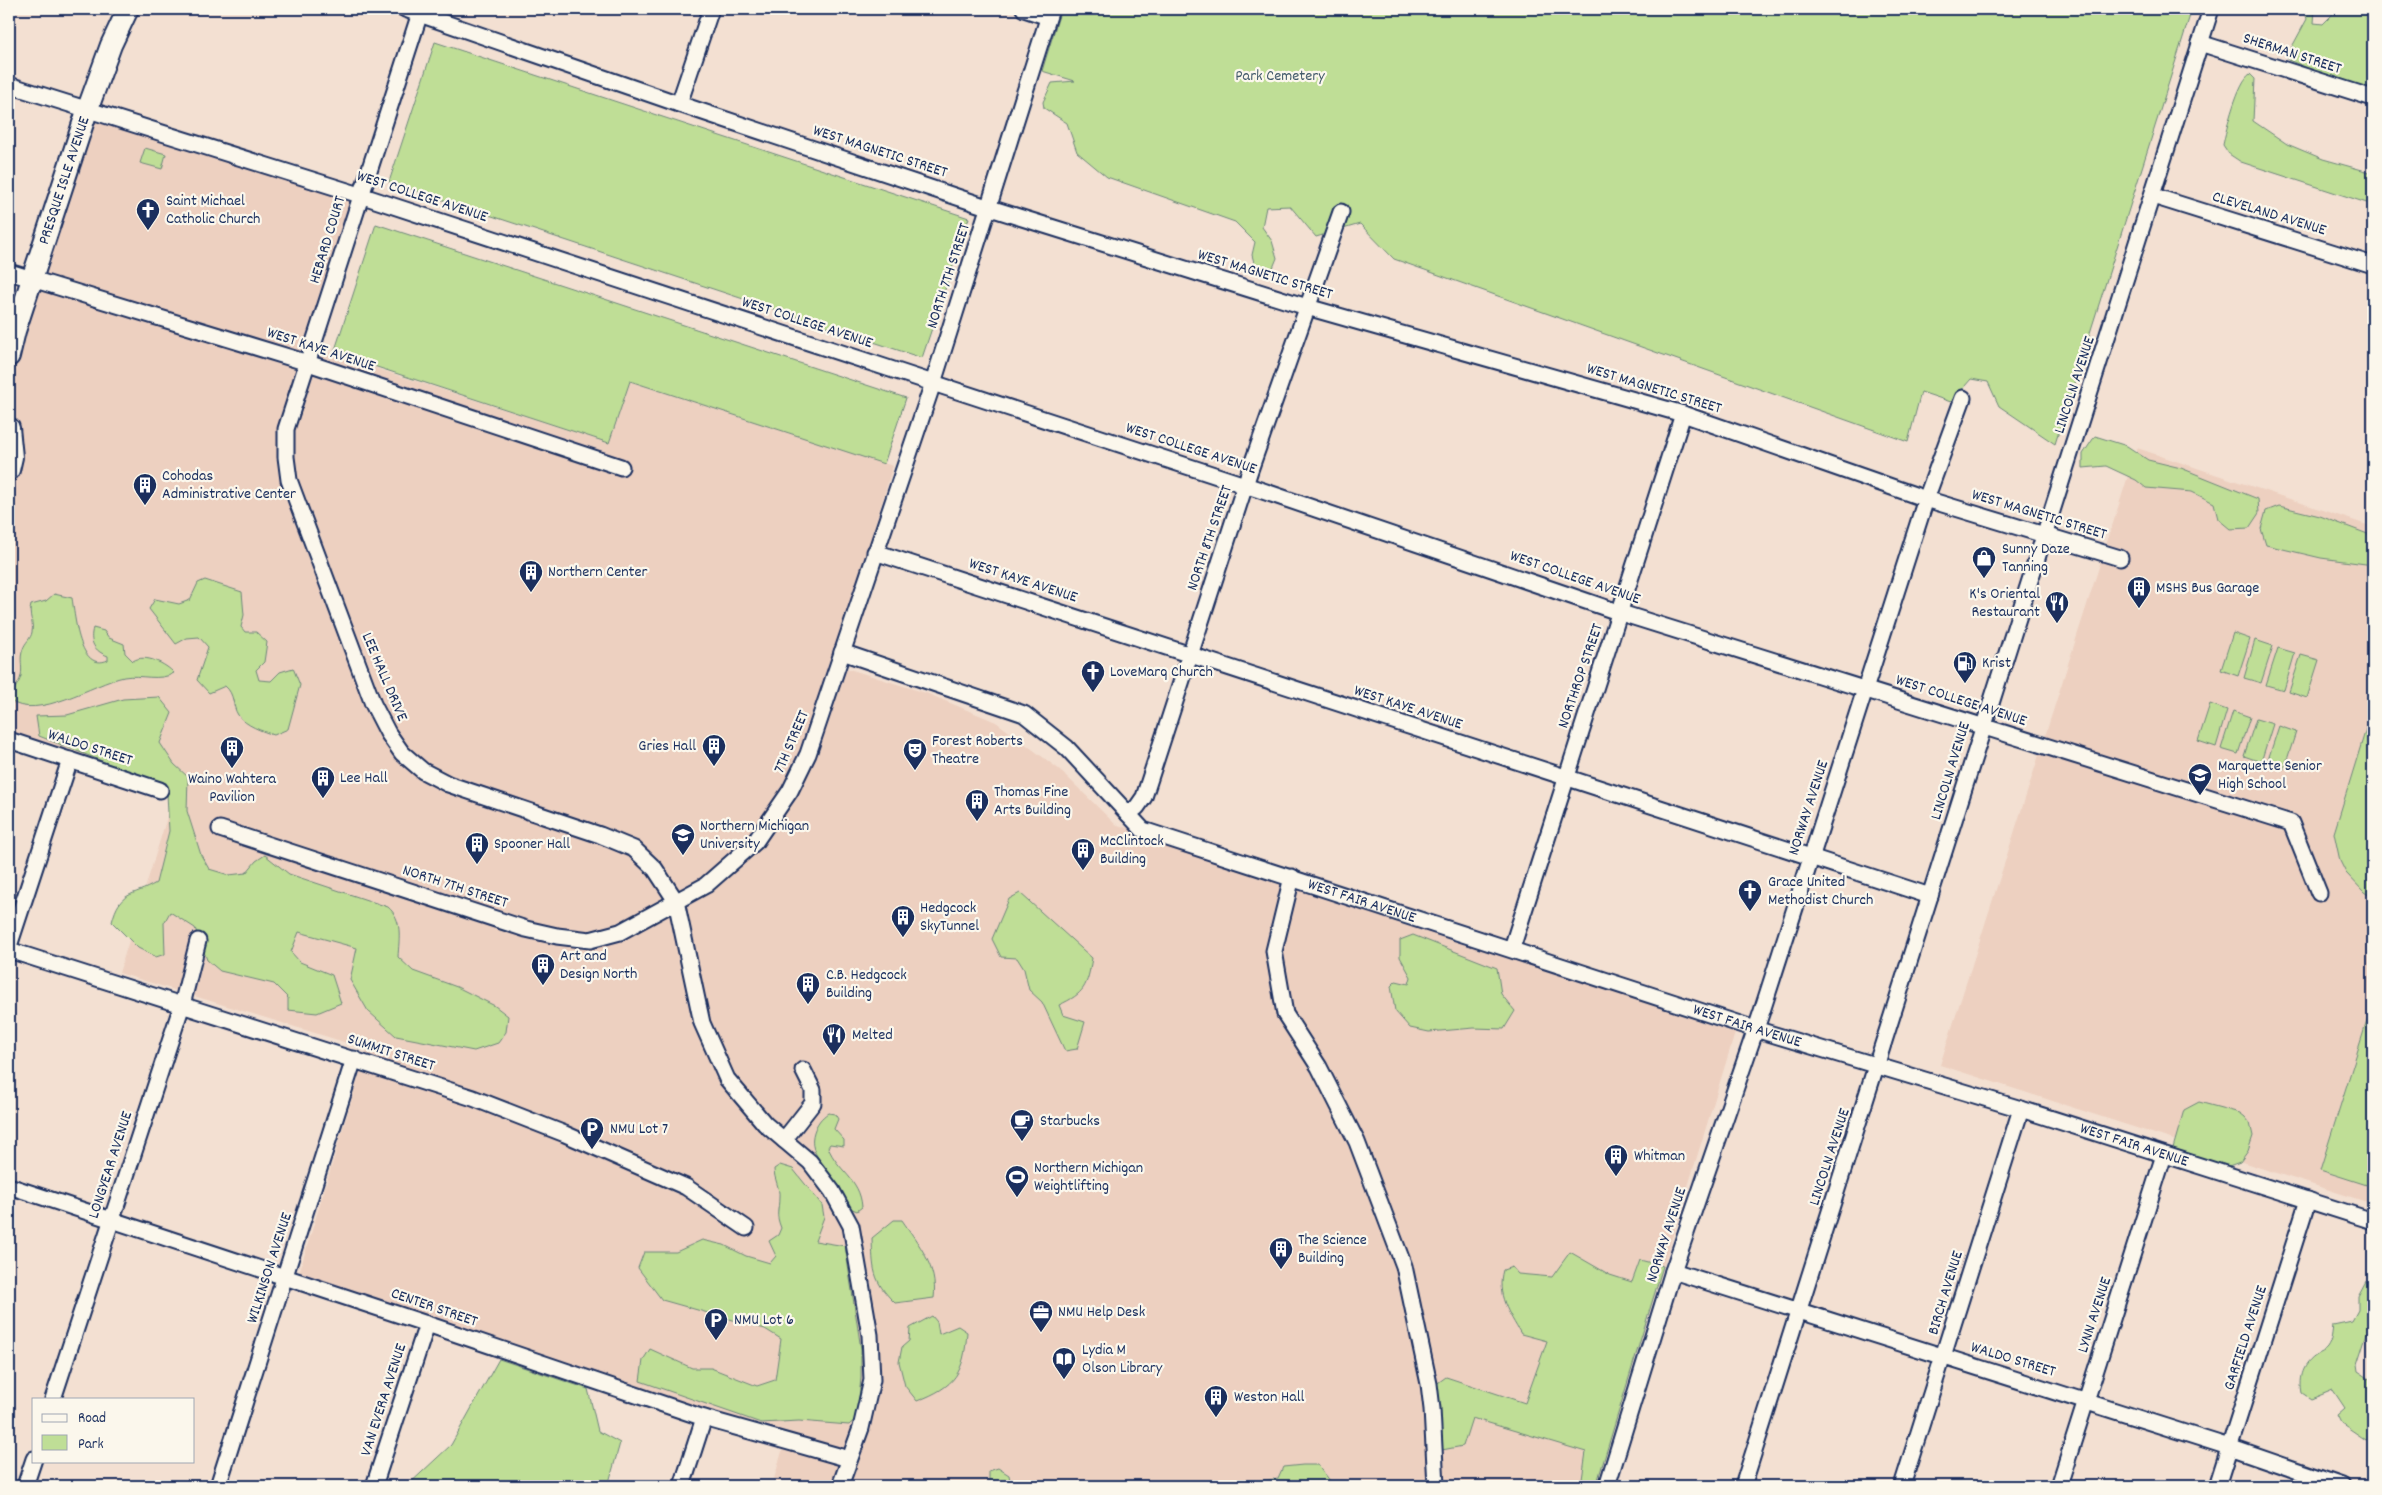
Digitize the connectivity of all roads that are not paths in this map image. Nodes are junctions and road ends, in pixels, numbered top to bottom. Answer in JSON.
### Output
{"nodes":[{"id":1,"x":128,"y":9,"type":"edge"},
{"id":2,"x":711,"y":9,"type":"edge"},
{"id":3,"x":1024,"y":9,"type":"edge"},
{"id":4,"x":2211,"y":9,"type":"edge"},
{"id":5,"x":412,"y":11,"type":"edge"},
{"id":6,"x":1050,"y":13,"type":"edge"},
{"id":7,"x":2200,"y":43,"type":"junction"},
{"id":8,"x":9,"y":85,"type":"edge"},
{"id":9,"x":2373,"y":98,"type":"edge"},
{"id":10,"x":679,"y":104,"type":"junction"},
{"id":11,"x":88,"y":108,"type":"junction"},
{"id":12,"x":360,"y":195,"type":"junction"},
{"id":13,"x":2153,"y":196,"type":"junction"},
{"id":14,"x":990,"y":208,"type":"junction"},
{"id":15,"x":1341,"y":212,"type":"dead end"},
{"id":16,"x":2373,"y":265,"type":"edge"},
{"id":17,"x":9,"y":272,"type":"edge"},
{"id":18,"x":32,"y":279,"type":"junction"},
{"id":19,"x":1307,"y":307,"type":"junction"},
{"id":20,"x":9,"y":356,"type":"edge"},
{"id":21,"x":308,"y":363,"type":"junction"},
{"id":22,"x":933,"y":382,"type":"junction"},
{"id":23,"x":1963,"y":398,"type":"dead end"},
{"id":24,"x":1683,"y":414,"type":"junction"},
{"id":25,"x":9,"y":428,"type":"edge"},
{"id":26,"x":10,"y":455,"type":"edge"},
{"id":27,"x":621,"y":467,"type":"dead end"},
{"id":28,"x":1246,"y":485,"type":"junction"},
{"id":29,"x":1926,"y":499,"type":"junction"},
{"id":30,"x":2046,"y":534,"type":"junction"},
{"id":31,"x":875,"y":552,"type":"junction"},
{"id":32,"x":2120,"y":558,"type":"dead end"},
{"id":33,"x":1621,"y":613,"type":"junction"},
{"id":34,"x":842,"y":652,"type":"junction"},
{"id":35,"x":1190,"y":653,"type":"junction"},
{"id":36,"x":1866,"y":688,"type":"junction"},
{"id":37,"x":1983,"y":727,"type":"junction"},
{"id":38,"x":9,"y":740,"type":"edge"},
{"id":39,"x":70,"y":760,"type":"junction"},
{"id":40,"x":1565,"y":779,"type":"junction"},
{"id":41,"x":160,"y":790,"type":"dead end"},
{"id":42,"x":1128,"y":814,"type":"junction"},
{"id":43,"x":220,"y":829,"type":"dead end"},
{"id":44,"x":1812,"y":858,"type":"junction"},
{"id":45,"x":1292,"y":878,"type":"junction"},
{"id":46,"x":2319,"y":893,"type":"dead end"},
{"id":47,"x":1930,"y":896,"type":"junction"},
{"id":48,"x":676,"y":901,"type":"junction"},
{"id":49,"x":198,"y":941,"type":"dead end"},
{"id":50,"x":9,"y":946,"type":"edge"},
{"id":51,"x":1512,"y":948,"type":"junction"},
{"id":52,"x":9,"y":950,"type":"edge"},
{"id":53,"x":182,"y":1005,"type":"junction"},
{"id":54,"x":1755,"y":1029,"type":"junction"},
{"id":55,"x":354,"y":1059,"type":"junction"},
{"id":56,"x":1878,"y":1066,"type":"junction"},
{"id":57,"x":803,"y":1070,"type":"dead end"},
{"id":58,"x":2021,"y":1109,"type":"junction"},
{"id":59,"x":784,"y":1140,"type":"junction"},
{"id":60,"x":2164,"y":1155,"type":"junction"},
{"id":61,"x":9,"y":1186,"type":"edge"},
{"id":62,"x":2308,"y":1200,"type":"junction"},
{"id":63,"x":112,"y":1220,"type":"junction"},
{"id":64,"x":2373,"y":1221,"type":"edge"},
{"id":65,"x":746,"y":1228,"type":"dead end"},
{"id":66,"x":1673,"y":1271,"type":"junction"},
{"id":67,"x":286,"y":1277,"type":"junction"},
{"id":68,"x":1799,"y":1311,"type":"junction"},
{"id":69,"x":427,"y":1324,"type":"junction"},
{"id":70,"x":1944,"y":1356,"type":"junction"},
{"id":71,"x":54,"y":1398,"type":"edge"},
{"id":72,"x":2086,"y":1401,"type":"junction"},
{"id":73,"x":704,"y":1418,"type":"junction"},
{"id":74,"x":2229,"y":1447,"type":"junction"},
{"id":75,"x":849,"y":1459,"type":"junction"},
{"id":76,"x":33,"y":1462,"type":"edge"},
{"id":77,"x":25,"y":1486,"type":"edge"},
{"id":78,"x":218,"y":1486,"type":"edge"},
{"id":79,"x":374,"y":1486,"type":"edge"},
{"id":80,"x":682,"y":1486,"type":"edge"},
{"id":81,"x":840,"y":1486,"type":"edge"},
{"id":82,"x":1436,"y":1486,"type":"edge"},
{"id":83,"x":1607,"y":1486,"type":"edge"},
{"id":84,"x":1743,"y":1486,"type":"edge"},
{"id":85,"x":1902,"y":1486,"type":"edge"},
{"id":86,"x":2059,"y":1486,"type":"edge"},
{"id":87,"x":2217,"y":1486,"type":"edge"},
{"id":88,"x":2342,"y":1486,"type":"edge"}],
"edges":[{"from":1,"to":11,"type":"main road","name":"PRESQUE ISLE AVENUE"},
{"from":2,"to":10,"type":"street"},
{"from":3,"to":6,"type":"street"},
{"from":4,"to":7,"type":"street","name":"LINCOLN AVENUE"},
{"from":5,"to":10,"type":"street","name":"WEST MAGNETIC STREET"},
{"from":5,"to":12,"type":"street","name":"HEBARD COURT"},
{"from":6,"to":14,"type":"street","name":"NORTH 7TH STREET"},
{"from":7,"to":9,"type":"street","name":"SHERMAN STREET"},
{"from":7,"to":13,"type":"street","name":"LINCOLN AVENUE"},
{"from":8,"to":11,"type":"street","name":"WEST COLLEGE AVENUE"},
{"from":10,"to":14,"type":"street","name":"WEST MAGNETIC STREET"},
{"from":11,"to":12,"type":"street","name":"WEST COLLEGE AVENUE"},
{"from":11,"to":18,"type":"main road","name":"PRESQUE ISLE AVENUE"},
{"from":12,"to":21,"type":"street","name":"HEBARD COURT"},
{"from":12,"to":22,"type":"street","name":"WEST COLLEGE AVENUE"},
{"from":13,"to":16,"type":"street","name":"CLEVELAND AVENUE"},
{"from":13,"to":30,"type":"street","name":"LINCOLN AVENUE"},
{"from":14,"to":19,"type":"street","name":"WEST MAGNETIC STREET"},
{"from":14,"to":22,"type":"street","name":"NORTH 7TH STREET"},
{"from":15,"to":19,"type":"street","name":"NORTH 8TH STREET"},
{"from":17,"to":18,"type":"street","name":"WEST KAYE AVENUE"},
{"from":18,"to":20,"type":"main road","name":"PRESQUE ISLE AVENUE"},
{"from":18,"to":21,"type":"street","name":"WEST KAYE AVENUE"},
{"from":19,"to":24,"type":"street","name":"WEST MAGNETIC STREET"},
{"from":19,"to":28,"type":"street","name":"NORTH 8TH STREET"},
{"from":21,"to":27,"type":"street","name":"WEST KAYE AVENUE"},
{"from":21,"to":48,"type":"street","name":"LEE HALL DRIVE"},
{"from":22,"to":28,"type":"street","name":"WEST COLLEGE AVENUE"},
{"from":22,"to":31,"type":"street","name":"NORTH 7TH STREET"},
{"from":23,"to":29,"type":"street","name":"NORWAY AVENUE"},
{"from":24,"to":29,"type":"street","name":"WEST MAGNETIC STREET"},
{"from":24,"to":33,"type":"street","name":"NORTHROP STREET"},
{"from":25,"to":26,"type":"main road"},
{"from":28,"to":33,"type":"street","name":"WEST COLLEGE AVENUE"},
{"from":28,"to":35,"type":"street","name":"NORTH 8TH STREET"},
{"from":29,"to":30,"type":"street","name":"WEST MAGNETIC STREET"},
{"from":29,"to":36,"type":"street","name":"NORWAY AVENUE"},
{"from":30,"to":32,"type":"street","name":"WEST MAGNETIC STREET"},
{"from":30,"to":37,"type":"street","name":"LINCOLN AVENUE"},
{"from":31,"to":34,"type":"street","name":"7TH STREET"},
{"from":31,"to":35,"type":"street","name":"WEST KAYE AVENUE"},
{"from":33,"to":36,"type":"street","name":"WEST COLLEGE AVENUE"},
{"from":33,"to":40,"type":"street","name":"NORTHROP STREET"},
{"from":34,"to":42,"type":"street","name":"WEST FAIR AVENUE"},
{"from":34,"to":48,"type":"street","name":"7TH STREET"},
{"from":35,"to":40,"type":"street","name":"WEST KAYE AVENUE"},
{"from":35,"to":42,"type":"street","name":"NORTH 8TH STREET"},
{"from":36,"to":37,"type":"street","name":"WEST COLLEGE AVENUE"},
{"from":36,"to":44,"type":"street","name":"NORWAY AVENUE"},
{"from":37,"to":46,"type":"street","name":"WEST COLLEGE AVENUE"},
{"from":37,"to":47,"type":"street","name":"LINCOLN AVENUE"},
{"from":38,"to":39,"type":"street","name":"WALDO STREET"},
{"from":39,"to":41,"type":"street","name":"WALDO STREET"},
{"from":39,"to":50,"type":"street"},
{"from":40,"to":44,"type":"street","name":"WEST KAYE AVENUE"},
{"from":40,"to":51,"type":"street","name":"NORTHROP STREET"},
{"from":42,"to":45,"type":"street","name":"WEST FAIR AVENUE"},
{"from":43,"to":48,"type":"street","name":"NORTH 7TH STREET"},
{"from":44,"to":47,"type":"street","name":"WEST KAYE AVENUE"},
{"from":44,"to":54,"type":"street","name":"NORWAY AVENUE"},
{"from":45,"to":51,"type":"street","name":"WEST FAIR AVENUE"},
{"from":45,"to":82,"type":"street"},
{"from":47,"to":56,"type":"street","name":"LINCOLN AVENUE"},
{"from":48,"to":59,"type":"street"},
{"from":49,"to":53,"type":"street","name":"LONGYEAR AVENUE"},
{"from":51,"to":54,"type":"street","name":"WEST FAIR AVENUE"},
{"from":52,"to":53,"type":"street","name":"SUMMIT STREET"},
{"from":53,"to":55,"type":"street","name":"SUMMIT STREET"},
{"from":53,"to":63,"type":"street","name":"LONGYEAR AVENUE"},
{"from":54,"to":56,"type":"street","name":"WEST FAIR AVENUE"},
{"from":54,"to":66,"type":"street","name":"NORWAY AVENUE"},
{"from":55,"to":65,"type":"street","name":"SUMMIT STREET"},
{"from":55,"to":67,"type":"street","name":"WILKINSON AVENUE"},
{"from":56,"to":58,"type":"street","name":"WEST FAIR AVENUE"},
{"from":56,"to":68,"type":"street","name":"LINCOLN AVENUE"},
{"from":57,"to":59,"type":"street"},
{"from":58,"to":60,"type":"street","name":"WEST FAIR AVENUE"},
{"from":58,"to":70,"type":"street","name":"BIRCH AVENUE"},
{"from":59,"to":75,"type":"street"},
{"from":60,"to":62,"type":"street","name":"WEST FAIR AVENUE"},
{"from":60,"to":72,"type":"street","name":"LYNN AVENUE"},
{"from":61,"to":63,"type":"street","name":"CENTER STREET"},
{"from":62,"to":64,"type":"street","name":"WEST FAIR AVENUE"},
{"from":62,"to":74,"type":"street","name":"GARFIELD AVENUE"},
{"from":63,"to":67,"type":"street","name":"CENTER STREET"},
{"from":63,"to":71,"type":"street","name":"LONGYEAR AVENUE"},
{"from":66,"to":68,"type":"street","name":"WALDO STREET"},
{"from":66,"to":83,"type":"street","name":"NORWAY AVENUE"},
{"from":67,"to":69,"type":"street","name":"CENTER STREET"},
{"from":67,"to":78,"type":"street","name":"WILKINSON AVENUE"},
{"from":68,"to":70,"type":"street","name":"WALDO STREET"},
{"from":68,"to":84,"type":"street","name":"LINCOLN AVENUE"},
{"from":69,"to":73,"type":"street","name":"CENTER STREET"},
{"from":69,"to":79,"type":"street","name":"VAN EVERA AVENUE"},
{"from":70,"to":72,"type":"street","name":"WALDO STREET"},
{"from":70,"to":85,"type":"street","name":"BIRCH AVENUE"},
{"from":72,"to":74,"type":"street","name":"WALDO STREET"},
{"from":72,"to":86,"type":"street","name":"LYNN AVENUE"},
{"from":73,"to":75,"type":"street","name":"CENTER STREET"},
{"from":73,"to":80,"type":"street"},
{"from":74,"to":87,"type":"street","name":"GARFIELD AVENUE"},
{"from":74,"to":88,"type":"street","name":"WALDO STREET"},
{"from":75,"to":81,"type":"street"},
{"from":76,"to":77,"type":"street"}]}
